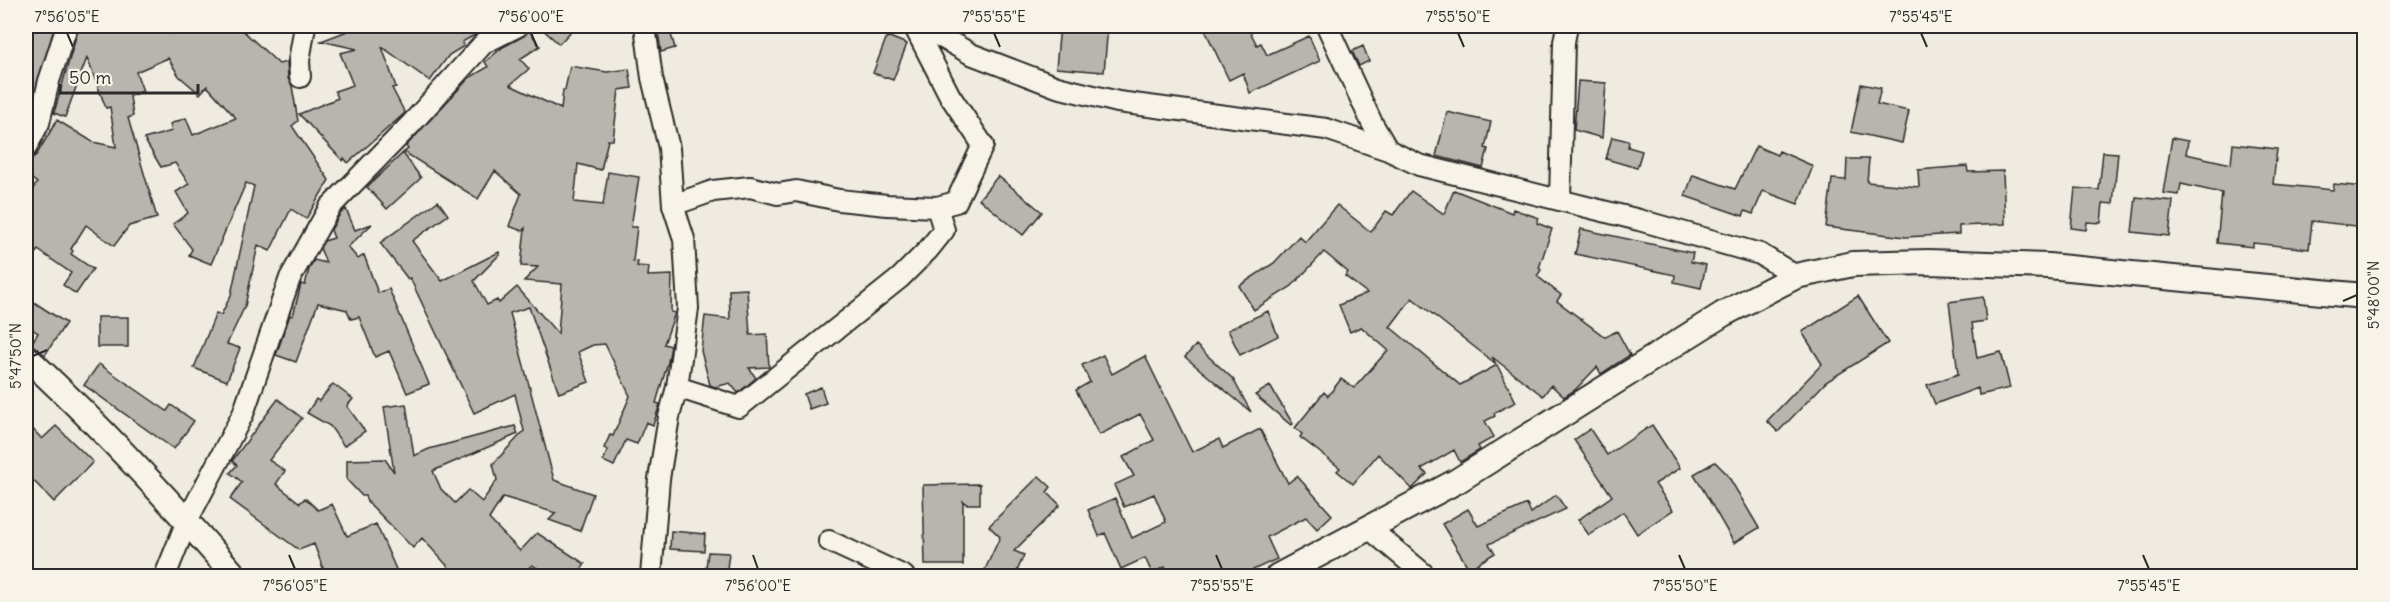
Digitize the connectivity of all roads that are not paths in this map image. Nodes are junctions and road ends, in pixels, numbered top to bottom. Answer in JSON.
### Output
{"nodes":[{"id":1,"x":67,"y":26,"type":"edge"},
{"id":2,"x":305,"y":26,"type":"edge"},
{"id":3,"x":518,"y":26,"type":"edge"},
{"id":4,"x":645,"y":26,"type":"edge"},
{"id":5,"x":914,"y":26,"type":"edge"},
{"id":6,"x":922,"y":26,"type":"edge"},
{"id":7,"x":1327,"y":26,"type":"edge"},
{"id":8,"x":1567,"y":26,"type":"edge"},
{"id":9,"x":300,"y":77,"type":"dead end"},
{"id":10,"x":26,"y":148,"type":"edge"},
{"id":11,"x":1388,"y":150,"type":"junction"},
{"id":12,"x":1560,"y":200,"type":"junction"},
{"id":13,"x":673,"y":205,"type":"junction"},
{"id":14,"x":937,"y":207,"type":"junction"},
{"id":15,"x":1796,"y":276,"type":"junction"},
{"id":16,"x":2364,"y":296,"type":"edge"},
{"id":17,"x":26,"y":357,"type":"edge"},
{"id":18,"x":677,"y":387,"type":"junction"},
{"id":19,"x":187,"y":521,"type":"junction"},
{"id":20,"x":1370,"y":529,"type":"junction"},
{"id":21,"x":829,"y":541,"type":"dead end"},
{"id":22,"x":165,"y":576,"type":"edge"},
{"id":23,"x":235,"y":576,"type":"edge"},
{"id":24,"x":651,"y":576,"type":"edge"},
{"id":25,"x":904,"y":576,"type":"edge"},
{"id":26,"x":1278,"y":576,"type":"edge"},
{"id":27,"x":1426,"y":576,"type":"edge"}],
"edges":[{"from":1,"to":10,"type":"street"},
{"from":2,"to":9,"type":"street"},
{"from":3,"to":19,"type":"street"},
{"from":4,"to":13,"type":"street"},
{"from":5,"to":14,"type":"street"},
{"from":6,"to":11,"type":"street"},
{"from":7,"to":11,"type":"street"},
{"from":8,"to":12,"type":"street"},
{"from":11,"to":12,"type":"street"},
{"from":12,"to":15,"type":"street"},
{"from":13,"to":14,"type":"street"},
{"from":13,"to":18,"type":"street"},
{"from":14,"to":18,"type":"street"},
{"from":15,"to":16,"type":"main road"},
{"from":15,"to":20,"type":"main road"},
{"from":17,"to":19,"type":"main road"},
{"from":18,"to":24,"type":"street"},
{"from":19,"to":22,"type":"street"},
{"from":19,"to":23,"type":"main road"},
{"from":20,"to":26,"type":"main road"},
{"from":20,"to":27,"type":"street"},
{"from":21,"to":25,"type":"street"}]}
